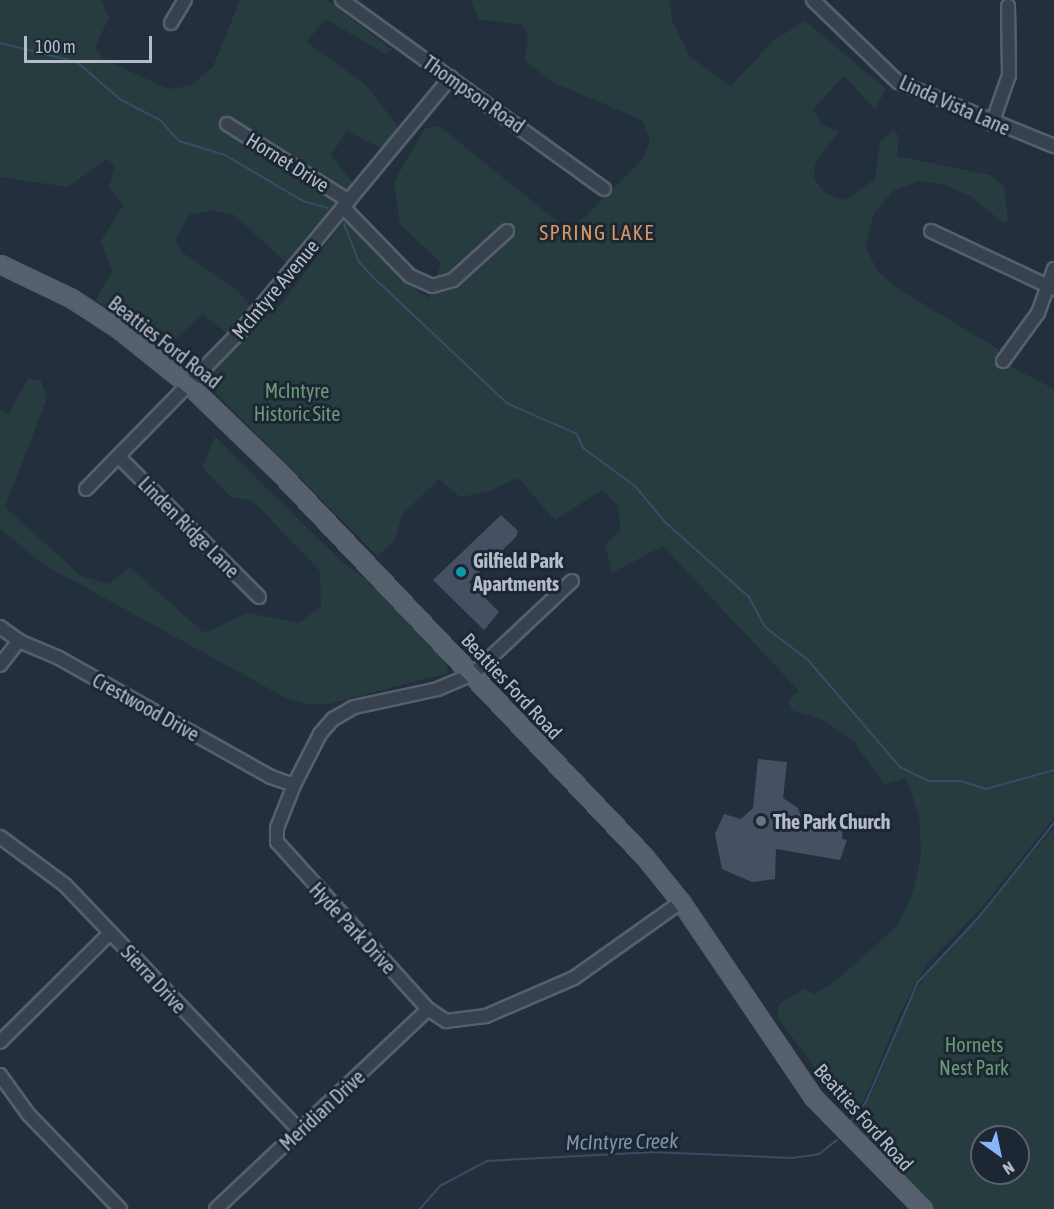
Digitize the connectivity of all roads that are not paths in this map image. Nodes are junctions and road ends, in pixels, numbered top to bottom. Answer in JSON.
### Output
{"nodes":[{"id":1,"x":184,"y":0,"type":"edge"},
{"id":2,"x":342,"y":0,"type":"edge"},
{"id":3,"x":813,"y":0,"type":"edge"},
{"id":4,"x":1008,"y":6,"type":"dead end"},
{"id":5,"x":171,"y":23,"type":"dead end"},
{"id":6,"x":451,"y":77,"type":"junction"},
{"id":7,"x":227,"y":124,"type":"dead end"},
{"id":8,"x":992,"y":124,"type":"junction"},
{"id":9,"x":1054,"y":146,"type":"edge"},
{"id":10,"x":604,"y":189,"type":"dead end"},
{"id":11,"x":346,"y":204,"type":"junction"},
{"id":12,"x":507,"y":231,"type":"dead end"},
{"id":13,"x":931,"y":231,"type":"dead end"},
{"id":14,"x":0,"y":264,"type":"edge"},
{"id":15,"x":1054,"y":269,"type":"edge"},
{"id":16,"x":1052,"y":288,"type":"edge"},
{"id":17,"x":1003,"y":362,"type":"dead end"},
{"id":18,"x":191,"y":387,"type":"junction"},
{"id":19,"x":119,"y":457,"type":"junction"},
{"id":20,"x":86,"y":489,"type":"dead end"},
{"id":21,"x":572,"y":581,"type":"dead end"},
{"id":22,"x":259,"y":597,"type":"dead end"},
{"id":23,"x":0,"y":627,"type":"edge"},
{"id":24,"x":19,"y":641,"type":"junction"},
{"id":25,"x":0,"y":666,"type":"edge"},
{"id":26,"x":473,"y":674,"type":"junction"},
{"id":27,"x":294,"y":785,"type":"junction"},
{"id":28,"x":0,"y":837,"type":"edge"},
{"id":29,"x":681,"y":902,"type":"junction"},
{"id":30,"x":110,"y":933,"type":"junction"},
{"id":31,"x":428,"y":1009,"type":"junction"},
{"id":32,"x":0,"y":1041,"type":"edge"},
{"id":33,"x":0,"y":1075,"type":"edge"},
{"id":34,"x":300,"y":1131,"type":"junction"},
{"id":35,"x":120,"y":1209,"type":"edge"},
{"id":36,"x":216,"y":1209,"type":"edge"},
{"id":37,"x":923,"y":1209,"type":"edge"}],
"edges":[{"from":1,"to":5,"type":"street"},
{"from":2,"to":6,"type":"street","name":"Thompson Road"},
{"from":3,"to":8,"type":"street","name":"Linda Vista Lane"},
{"from":4,"to":8,"type":"street"},
{"from":6,"to":10,"type":"street","name":"Thompson Road"},
{"from":6,"to":11,"type":"street","name":"McIntyre Avenue"},
{"from":7,"to":11,"type":"street","name":"Hornet Drive"},
{"from":8,"to":9,"type":"street","name":"Linda Vista Lane"},
{"from":11,"to":12,"type":"street","name":"Hornet Drive"},
{"from":11,"to":18,"type":"street","name":"McIntyre Avenue"},
{"from":13,"to":16,"type":"street"},
{"from":14,"to":18,"type":"main road","name":"Beatties Ford Road"},
{"from":15,"to":16,"type":"street"},
{"from":16,"to":17,"type":"street"},
{"from":18,"to":19,"type":"street","name":"McIntyre Avenue"},
{"from":18,"to":26,"type":"main road","name":"Beatties Ford Road"},
{"from":19,"to":20,"type":"street","name":"McIntyre Avenue"},
{"from":19,"to":22,"type":"street","name":"Linden Ridge Lane"},
{"from":21,"to":26,"type":"street","name":"Hyde Park Drive"},
{"from":23,"to":24,"type":"street","name":"Crestwood Drive"},
{"from":24,"to":25,"type":"street"},
{"from":24,"to":27,"type":"street","name":"Crestwood Drive"},
{"from":26,"to":27,"type":"street","name":"Hyde Park Drive"},
{"from":26,"to":29,"type":"main road","name":"Beatties Ford Road"},
{"from":27,"to":31,"type":"street","name":"Hyde Park Drive"},
{"from":28,"to":30,"type":"street","name":"Sierra Drive"},
{"from":29,"to":31,"type":"street","name":"Hyde Park Drive"},
{"from":29,"to":37,"type":"main road","name":"Beatties Ford Road"},
{"from":30,"to":32,"type":"street"},
{"from":30,"to":34,"type":"street","name":"Sierra Drive"},
{"from":31,"to":34,"type":"street","name":"Meridian Drive"},
{"from":33,"to":35,"type":"street"},
{"from":34,"to":36,"type":"street","name":"Meridian Drive"}]}
